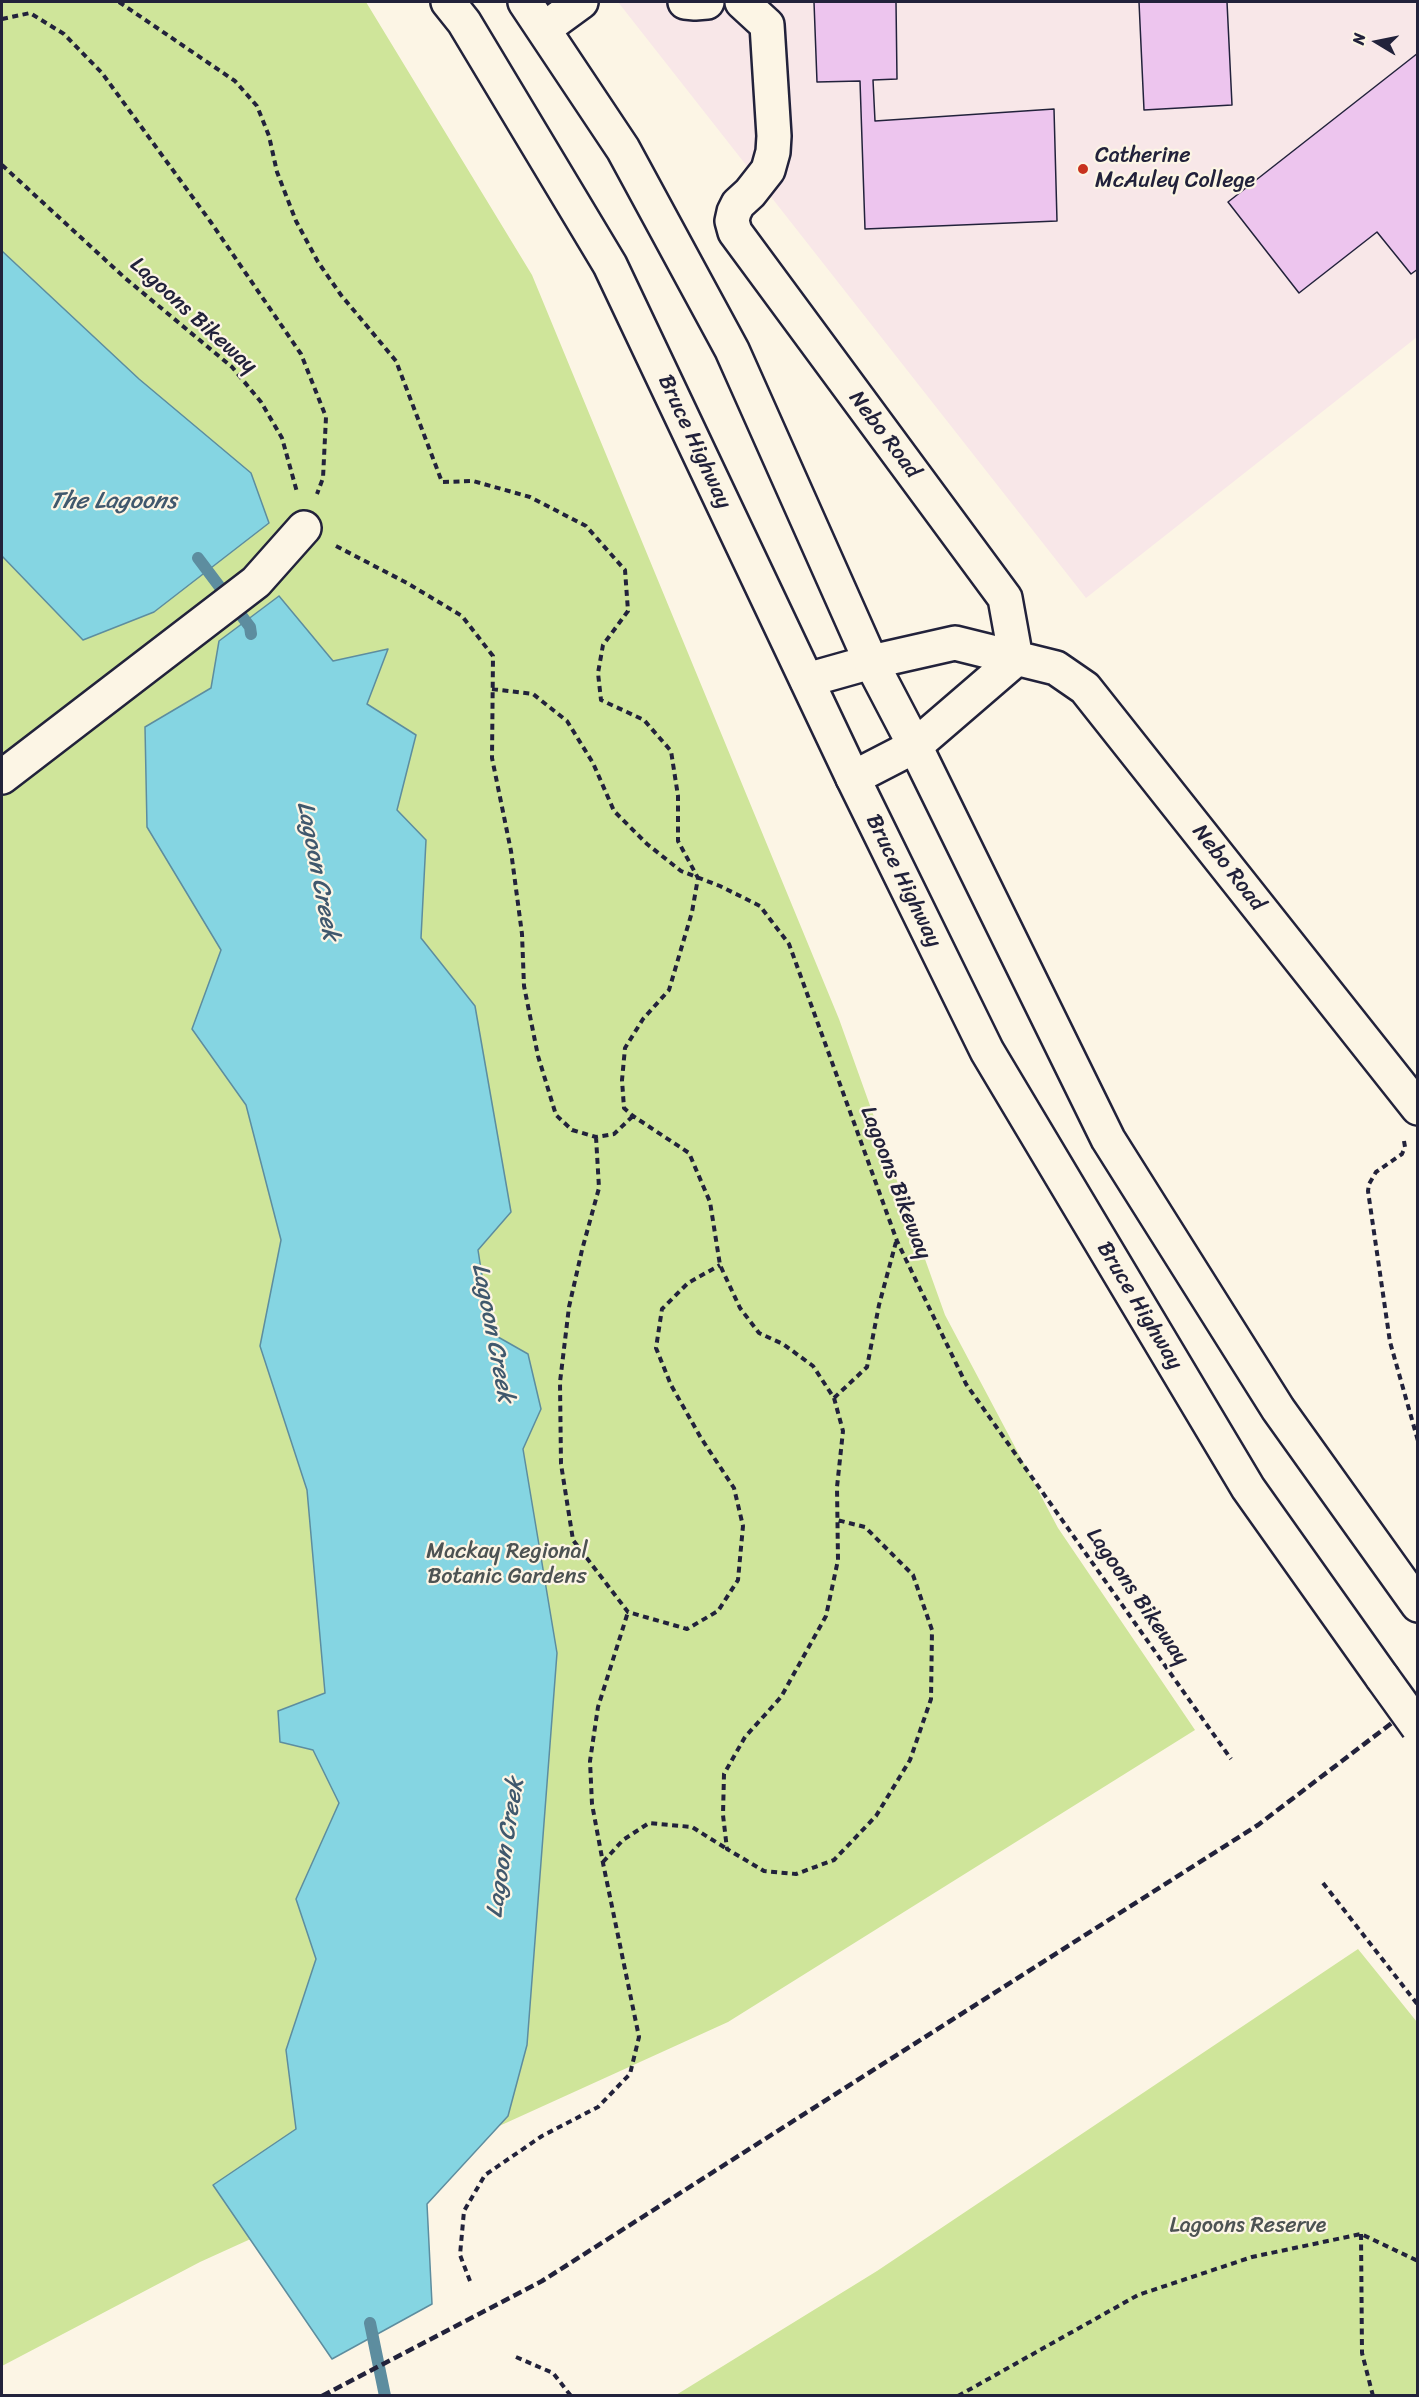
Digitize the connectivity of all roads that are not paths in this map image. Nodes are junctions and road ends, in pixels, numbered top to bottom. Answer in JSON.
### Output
{"nodes":[{"id":1,"x":448,"y":2,"type":"edge"},
{"id":2,"x":525,"y":2,"type":"edge"},
{"id":3,"x":581,"y":2,"type":"edge"},
{"id":4,"x":685,"y":2,"type":"edge"},
{"id":5,"x":707,"y":2,"type":"edge"},
{"id":6,"x":742,"y":2,"type":"edge"},
{"id":7,"x":544,"y":29,"type":"junction"},
{"id":8,"x":304,"y":528,"type":"road end"},
{"id":9,"x":1016,"y":659,"type":"junction"},
{"id":10,"x":871,"y":662,"type":"junction"},
{"id":11,"x":807,"y":680,"type":"junction"},
{"id":12,"x":915,"y":746,"type":"junction"},
{"id":13,"x":2,"y":777,"type":"edge"},
{"id":14,"x":853,"y":778,"type":"junction"},
{"id":15,"x":1417,"y":1108,"type":"edge"},
{"id":16,"x":1418,"y":1605,"type":"edge"},
{"id":17,"x":1418,"y":1727,"type":"edge"}],
"edges":[{"from":1,"to":11,"type":"main road","name":"Bruce Highway"},
{"from":2,"to":7,"type":"main road"},
{"from":3,"to":7,"type":"main road"},
{"from":4,"to":5,"type":"main road"},
{"from":6,"to":9,"type":"main road","name":"Nebo Road"},
{"from":7,"to":10,"type":"main road"},
{"from":8,"to":13,"type":"main road"},
{"from":9,"to":10,"type":"main road","name":"Nebo Road"},
{"from":9,"to":12,"type":"main road"},
{"from":9,"to":15,"type":"main road","name":"Nebo Road"},
{"from":10,"to":11,"type":"main road","name":"Nebo Road"},
{"from":10,"to":12,"type":"main road"},
{"from":11,"to":14,"type":"main road","name":"Bruce Highway"},
{"from":12,"to":14,"type":"main road"},
{"from":12,"to":16,"type":"main road"},
{"from":14,"to":17,"type":"main road","name":"Bruce Highway","bridge":true}]}
